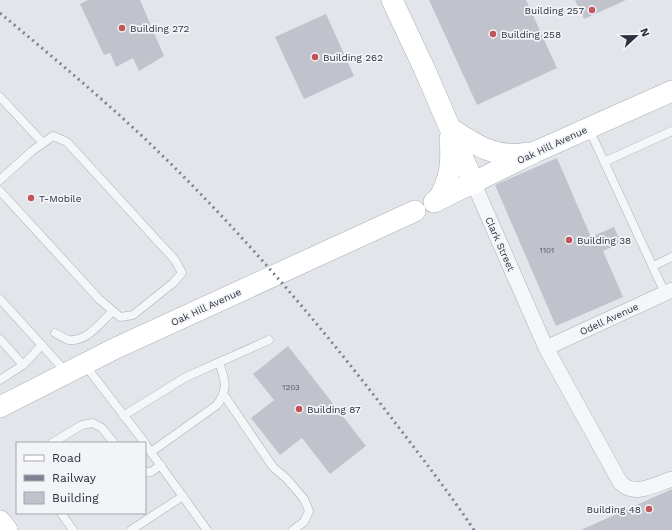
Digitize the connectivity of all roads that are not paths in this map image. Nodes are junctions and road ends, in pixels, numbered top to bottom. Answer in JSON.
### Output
{"nodes":[{"id":1,"x":392,"y":0,"type":"edge"},
{"id":2,"x":672,"y":91,"type":"edge"},
{"id":3,"x":0,"y":97,"type":"edge"},
{"id":4,"x":449,"y":128,"type":"junction"},
{"id":5,"x":588,"y":128,"type":"junction"},
{"id":6,"x":672,"y":131,"type":"edge"},
{"id":7,"x":44,"y":143,"type":"junction"},
{"id":8,"x":535,"y":152,"type":"junction"},
{"id":9,"x":604,"y":162,"type":"junction"},
{"id":10,"x":0,"y":180,"type":"edge"},
{"id":11,"x":474,"y":184,"type":"junction"},
{"id":12,"x":0,"y":191,"type":"edge"},
{"id":13,"x":415,"y":211,"type":"dead end"},
{"id":14,"x":672,"y":257,"type":"edge"},
{"id":15,"x":653,"y":266,"type":"junction"},
{"id":16,"x":670,"y":291,"type":"edge"},
{"id":17,"x":0,"y":299,"type":"edge"},
{"id":18,"x":113,"y":310,"type":"junction"},
{"id":19,"x":55,"y":333,"type":"dead end"},
{"id":20,"x":0,"y":340,"type":"edge"},
{"id":21,"x":269,"y":340,"type":"dead end"},
{"id":22,"x":42,"y":345,"type":"junction"},
{"id":23,"x":546,"y":348,"type":"junction"},
{"id":24,"x":219,"y":362,"type":"junction"},
{"id":25,"x":23,"y":365,"type":"junction"},
{"id":26,"x":76,"y":369,"type":"junction"},
{"id":27,"x":0,"y":380,"type":"edge"},
{"id":28,"x":224,"y":395,"type":"junction"},
{"id":29,"x":0,"y":408,"type":"edge"},
{"id":30,"x":123,"y":416,"type":"junction"},
{"id":31,"x":54,"y":442,"type":"edge"},
{"id":32,"x":113,"y":442,"type":"edge"},
{"id":33,"x":144,"y":442,"type":"edge"},
{"id":34,"x":146,"y":444,"type":"edge"},
{"id":35,"x":151,"y":452,"type":"junction"},
{"id":36,"x":161,"y":465,"type":"junction"},
{"id":37,"x":146,"y":472,"type":"edge"},
{"id":38,"x":672,"y":479,"type":"edge"},
{"id":39,"x":183,"y":496,"type":"junction"},
{"id":40,"x":62,"y":514,"type":"edge"},
{"id":41,"x":0,"y":521,"type":"edge"},
{"id":42,"x":204,"y":529,"type":"edge"},
{"id":43,"x":6,"y":530,"type":"edge"},
{"id":44,"x":74,"y":530,"type":"edge"},
{"id":45,"x":131,"y":530,"type":"edge"},
{"id":46,"x":293,"y":530,"type":"edge"}],
"edges":[{"from":1,"to":4,"type":"street","name":"Clark Street"},
{"from":2,"to":5,"type":"street","name":"Oak Hill Avenue"},
{"from":3,"to":7,"type":"lane"},
{"from":4,"to":8,"type":"street"},
{"from":4,"to":11,"type":"street","name":"Clark Street"},
{"from":4,"to":11,"type":"street","name":"Oak Hill Avenue"},
{"from":5,"to":8,"type":"street","name":"Oak Hill Avenue"},
{"from":5,"to":9,"type":"lane"},
{"from":6,"to":9,"type":"lane"},
{"from":7,"to":10,"type":"lane"},
{"from":7,"to":18,"type":"lane"},
{"from":8,"to":11,"type":"street","name":"Oak Hill Avenue"},
{"from":9,"to":15,"type":"lane"},
{"from":11,"to":23,"type":"street","name":"Clark Street"},
{"from":12,"to":18,"type":"lane"},
{"from":13,"to":26,"type":"street","name":"Oak Hill Avenue"},
{"from":14,"to":15,"type":"lane"},
{"from":15,"to":16,"type":"lane"},
{"from":16,"to":23,"type":"street","name":"Odell Avenue"},
{"from":17,"to":22,"type":"lane"},
{"from":18,"to":19,"type":"lane"},
{"from":20,"to":25,"type":"lane"},
{"from":21,"to":24,"type":"lane"},
{"from":22,"to":25,"type":"lane"},
{"from":22,"to":26,"type":"lane"},
{"from":23,"to":38,"type":"street","name":"Clark Street"},
{"from":24,"to":28,"type":"lane"},
{"from":24,"to":30,"type":"lane"},
{"from":25,"to":27,"type":"lane"},
{"from":26,"to":29,"type":"street","name":"Oak Hill Avenue"},
{"from":26,"to":30,"type":"lane"},
{"from":28,"to":35,"type":"lane"},
{"from":28,"to":46,"type":"lane"},
{"from":30,"to":33,"type":"lane"},
{"from":31,"to":32,"type":"lane"},
{"from":34,"to":35,"type":"lane"},
{"from":35,"to":36,"type":"lane"},
{"from":36,"to":37,"type":"lane"},
{"from":36,"to":39,"type":"lane"},
{"from":39,"to":42,"type":"lane"},
{"from":39,"to":45,"type":"lane"},
{"from":40,"to":44,"type":"lane"},
{"from":41,"to":43,"type":"street"}]}
